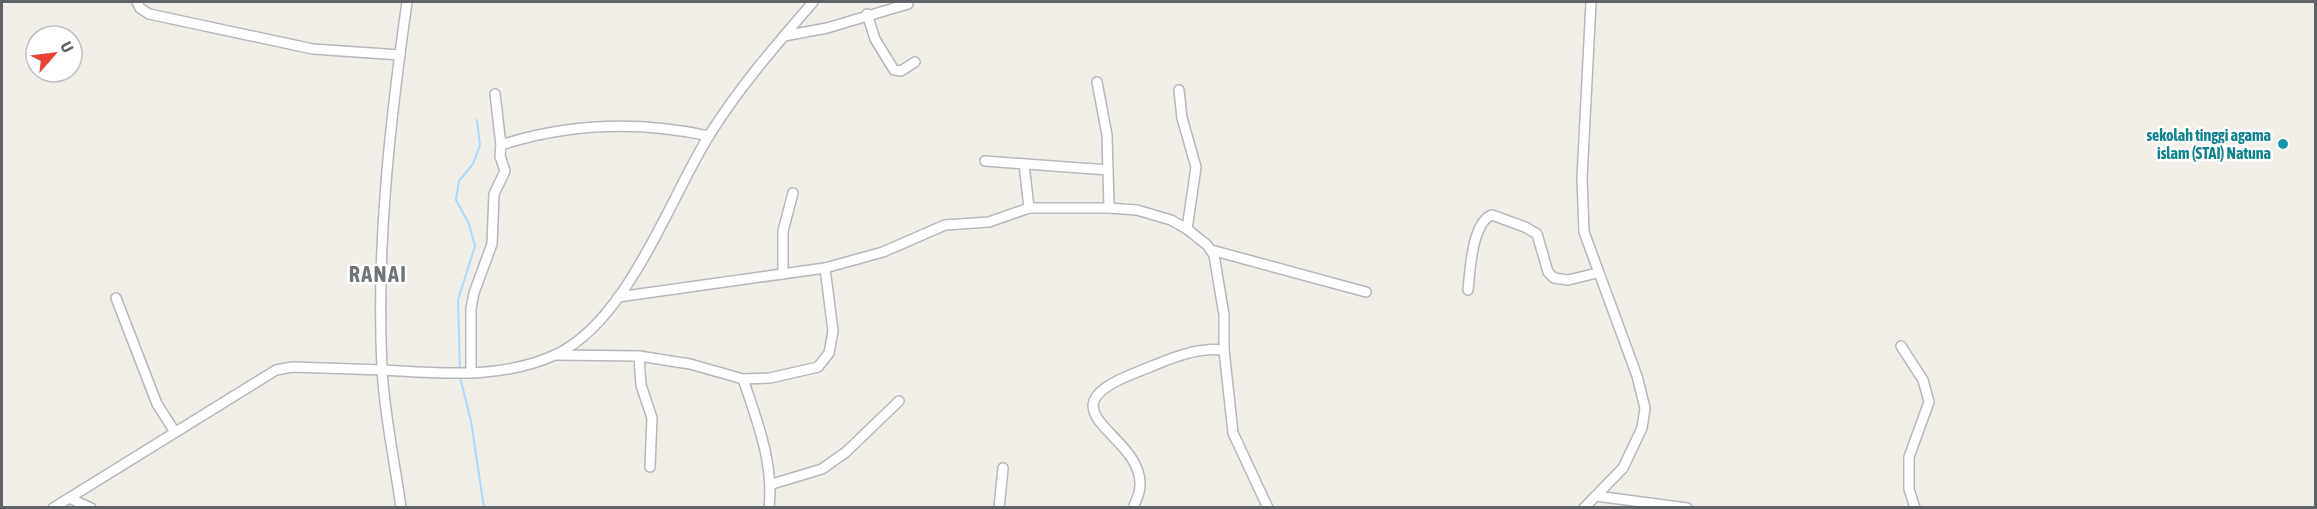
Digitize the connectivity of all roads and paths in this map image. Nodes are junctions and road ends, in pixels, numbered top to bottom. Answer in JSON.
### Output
{"nodes":[{"id":1,"x":137,"y":2,"type":"edge"},
{"id":2,"x":407,"y":2,"type":"edge"},
{"id":3,"x":813,"y":2,"type":"edge"},
{"id":4,"x":1591,"y":2,"type":"edge"},
{"id":5,"x":908,"y":4,"type":"dead end"},
{"id":6,"x":867,"y":14,"type":"junction"},
{"id":7,"x":783,"y":36,"type":"junction"},
{"id":8,"x":400,"y":55,"type":"junction"},
{"id":9,"x":915,"y":62,"type":"dead end"},
{"id":10,"x":1097,"y":82,"type":"dead end"},
{"id":11,"x":1179,"y":90,"type":"dead end"},
{"id":12,"x":495,"y":94,"type":"dead end"},
{"id":13,"x":709,"y":136,"type":"junction"},
{"id":14,"x":501,"y":145,"type":"junction"},
{"id":15,"x":985,"y":161,"type":"dead end"},
{"id":16,"x":1024,"y":164,"type":"junction"},
{"id":17,"x":1108,"y":170,"type":"junction"},
{"id":18,"x":793,"y":194,"type":"dead end"},
{"id":19,"x":1029,"y":208,"type":"junction"},
{"id":20,"x":1109,"y":208,"type":"junction"},
{"id":21,"x":1187,"y":229,"type":"junction"},
{"id":22,"x":1211,"y":250,"type":"junction"},
{"id":23,"x":825,"y":268,"type":"junction"},
{"id":24,"x":1597,"y":273,"type":"junction"},
{"id":25,"x":783,"y":274,"type":"junction"},
{"id":26,"x":1468,"y":290,"type":"dead end"},
{"id":27,"x":1366,"y":292,"type":"dead end"},
{"id":28,"x":618,"y":297,"type":"junction"},
{"id":29,"x":116,"y":298,"type":"dead end"},
{"id":30,"x":1901,"y":346,"type":"dead end"},
{"id":31,"x":1224,"y":350,"type":"junction"},
{"id":32,"x":555,"y":355,"type":"junction"},
{"id":33,"x":639,"y":356,"type":"junction"},
{"id":34,"x":382,"y":370,"type":"junction"},
{"id":35,"x":467,"y":374,"type":"junction"},
{"id":36,"x":743,"y":380,"type":"junction"},
{"id":37,"x":899,"y":401,"type":"dead end"},
{"id":38,"x":175,"y":432,"type":"junction"},
{"id":39,"x":650,"y":467,"type":"dead end"},
{"id":40,"x":1003,"y":468,"type":"dead end"},
{"id":41,"x":772,"y":484,"type":"junction"},
{"id":42,"x":1596,"y":496,"type":"junction"},
{"id":43,"x":69,"y":498,"type":"junction"},
{"id":44,"x":53,"y":507,"type":"edge"},
{"id":45,"x":92,"y":507,"type":"edge"},
{"id":46,"x":401,"y":507,"type":"edge"},
{"id":47,"x":769,"y":507,"type":"edge"},
{"id":48,"x":999,"y":507,"type":"edge"},
{"id":49,"x":1133,"y":507,"type":"edge"},
{"id":50,"x":1268,"y":507,"type":"edge"},
{"id":51,"x":1584,"y":507,"type":"edge"},
{"id":52,"x":1687,"y":507,"type":"edge"},
{"id":53,"x":1915,"y":507,"type":"edge"}],
"edges":[{"from":1,"to":8,"type":"street"},
{"from":2,"to":8,"type":"street"},
{"from":3,"to":7,"type":"street"},
{"from":4,"to":24,"type":"street"},
{"from":5,"to":6,"type":"street"},
{"from":6,"to":7,"type":"street"},
{"from":6,"to":9,"type":"street"},
{"from":7,"to":13,"type":"street"},
{"from":8,"to":34,"type":"street"},
{"from":10,"to":17,"type":"street"},
{"from":11,"to":21,"type":"street"},
{"from":12,"to":14,"type":"street"},
{"from":13,"to":14,"type":"street"},
{"from":13,"to":28,"type":"street"},
{"from":14,"to":35,"type":"street"},
{"from":15,"to":16,"type":"street"},
{"from":16,"to":17,"type":"street"},
{"from":16,"to":19,"type":"street"},
{"from":17,"to":20,"type":"street"},
{"from":18,"to":25,"type":"street"},
{"from":19,"to":20,"type":"street"},
{"from":19,"to":23,"type":"street"},
{"from":20,"to":21,"type":"street"},
{"from":21,"to":22,"type":"street"},
{"from":22,"to":27,"type":"street"},
{"from":22,"to":31,"type":"street"},
{"from":23,"to":25,"type":"street"},
{"from":23,"to":36,"type":"street"},
{"from":24,"to":26,"type":"street"},
{"from":24,"to":42,"type":"street"},
{"from":25,"to":28,"type":"street"},
{"from":28,"to":32,"type":"street"},
{"from":29,"to":38,"type":"street"},
{"from":30,"to":53,"type":"street"},
{"from":31,"to":49,"type":"street"},
{"from":31,"to":50,"type":"street"},
{"from":32,"to":33,"type":"street"},
{"from":32,"to":35,"type":"street"},
{"from":33,"to":36,"type":"street"},
{"from":33,"to":39,"type":"street"},
{"from":34,"to":35,"type":"street"},
{"from":34,"to":38,"type":"street"},
{"from":34,"to":46,"type":"street"},
{"from":36,"to":41,"type":"street"},
{"from":37,"to":41,"type":"street"},
{"from":38,"to":43,"type":"street"},
{"from":40,"to":48,"type":"street"},
{"from":41,"to":47,"type":"street"},
{"from":42,"to":51,"type":"street"},
{"from":42,"to":52,"type":"street"},
{"from":43,"to":44,"type":"street"},
{"from":43,"to":45,"type":"street"}]}
